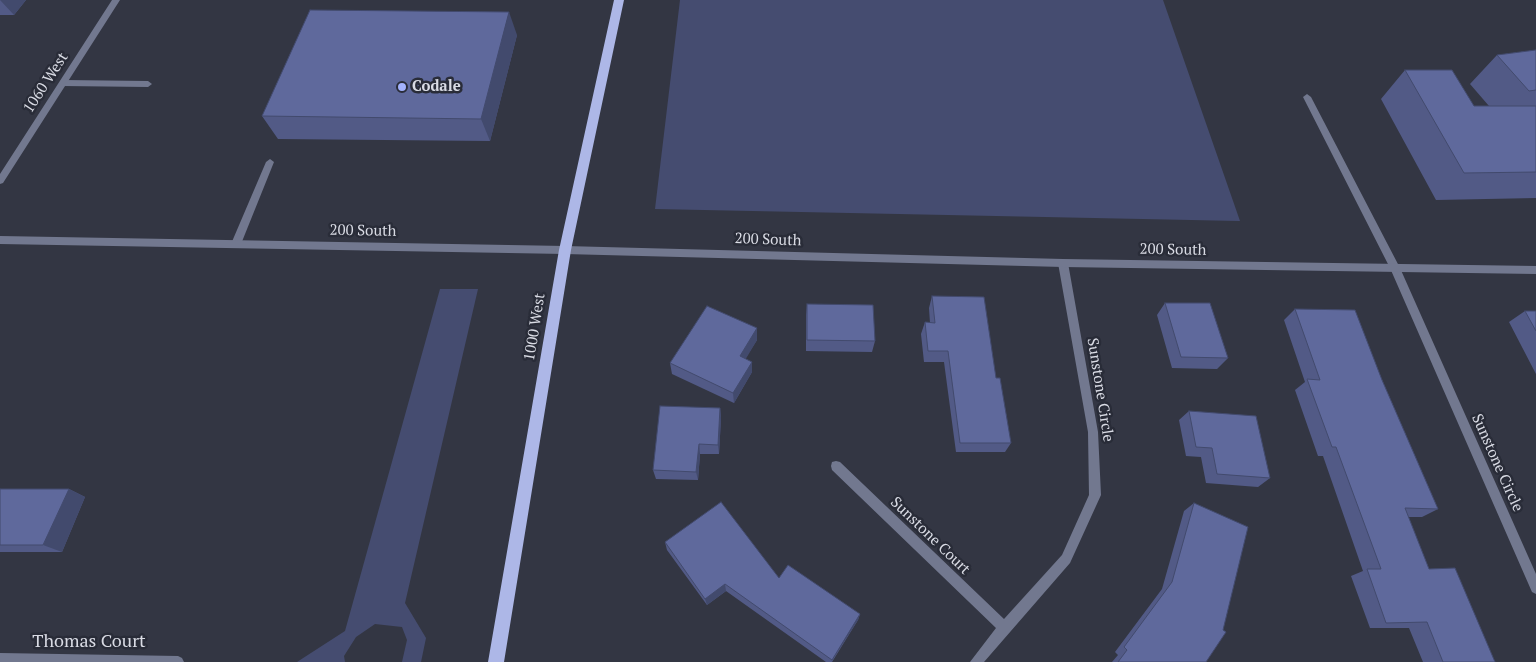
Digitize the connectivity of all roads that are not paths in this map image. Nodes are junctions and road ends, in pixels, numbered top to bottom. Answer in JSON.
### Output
{"nodes":[{"id":1,"x":116,"y":0,"type":"edge"},
{"id":2,"x":619,"y":0,"type":"edge"},
{"id":3,"x":63,"y":83,"type":"junction"},
{"id":4,"x":148,"y":84,"type":"dead end"},
{"id":5,"x":1307,"y":97,"type":"dead end"},
{"id":6,"x":270,"y":162,"type":"dead end"},
{"id":7,"x":0,"y":181,"type":"edge"},
{"id":8,"x":0,"y":240,"type":"edge"},
{"id":9,"x":236,"y":244,"type":"junction"},
{"id":10,"x":565,"y":250,"type":"junction"},
{"id":11,"x":1063,"y":263,"type":"junction"},
{"id":12,"x":1395,"y":268,"type":"junction"},
{"id":13,"x":1536,"y":270,"type":"edge"},
{"id":14,"x":836,"y":466,"type":"dead end"},
{"id":15,"x":1536,"y":588,"type":"edge"},
{"id":16,"x":1004,"y":628,"type":"junction"},
{"id":17,"x":0,"y":659,"type":"edge"},
{"id":18,"x":178,"y":662,"type":"edge"},
{"id":19,"x":496,"y":662,"type":"edge"},
{"id":20,"x":976,"y":662,"type":"edge"}],
"edges":[{"from":1,"to":3,"type":"street","name":"1060 West"},
{"from":2,"to":10,"type":"main road","name":"1000 West"},
{"from":3,"to":4,"type":"street"},
{"from":3,"to":7,"type":"street","name":"1060 West"},
{"from":5,"to":12,"type":"street","name":"Sunstone Circle"},
{"from":6,"to":9,"type":"street"},
{"from":8,"to":9,"type":"street","name":"200 South"},
{"from":9,"to":10,"type":"street","name":"200 South"},
{"from":10,"to":11,"type":"street","name":"200 South"},
{"from":10,"to":19,"type":"main road","name":"1000 West"},
{"from":11,"to":12,"type":"street","name":"200 South"},
{"from":11,"to":16,"type":"street","name":"Sunstone Circle"},
{"from":12,"to":13,"type":"street","name":"200 South"},
{"from":12,"to":15,"type":"street","name":"Sunstone Circle"},
{"from":14,"to":16,"type":"street","name":"Sunstone Court"},
{"from":16,"to":20,"type":"street","name":"Sunstone Circle"},
{"from":17,"to":18,"type":"street","name":"Thomas Court"}]}
